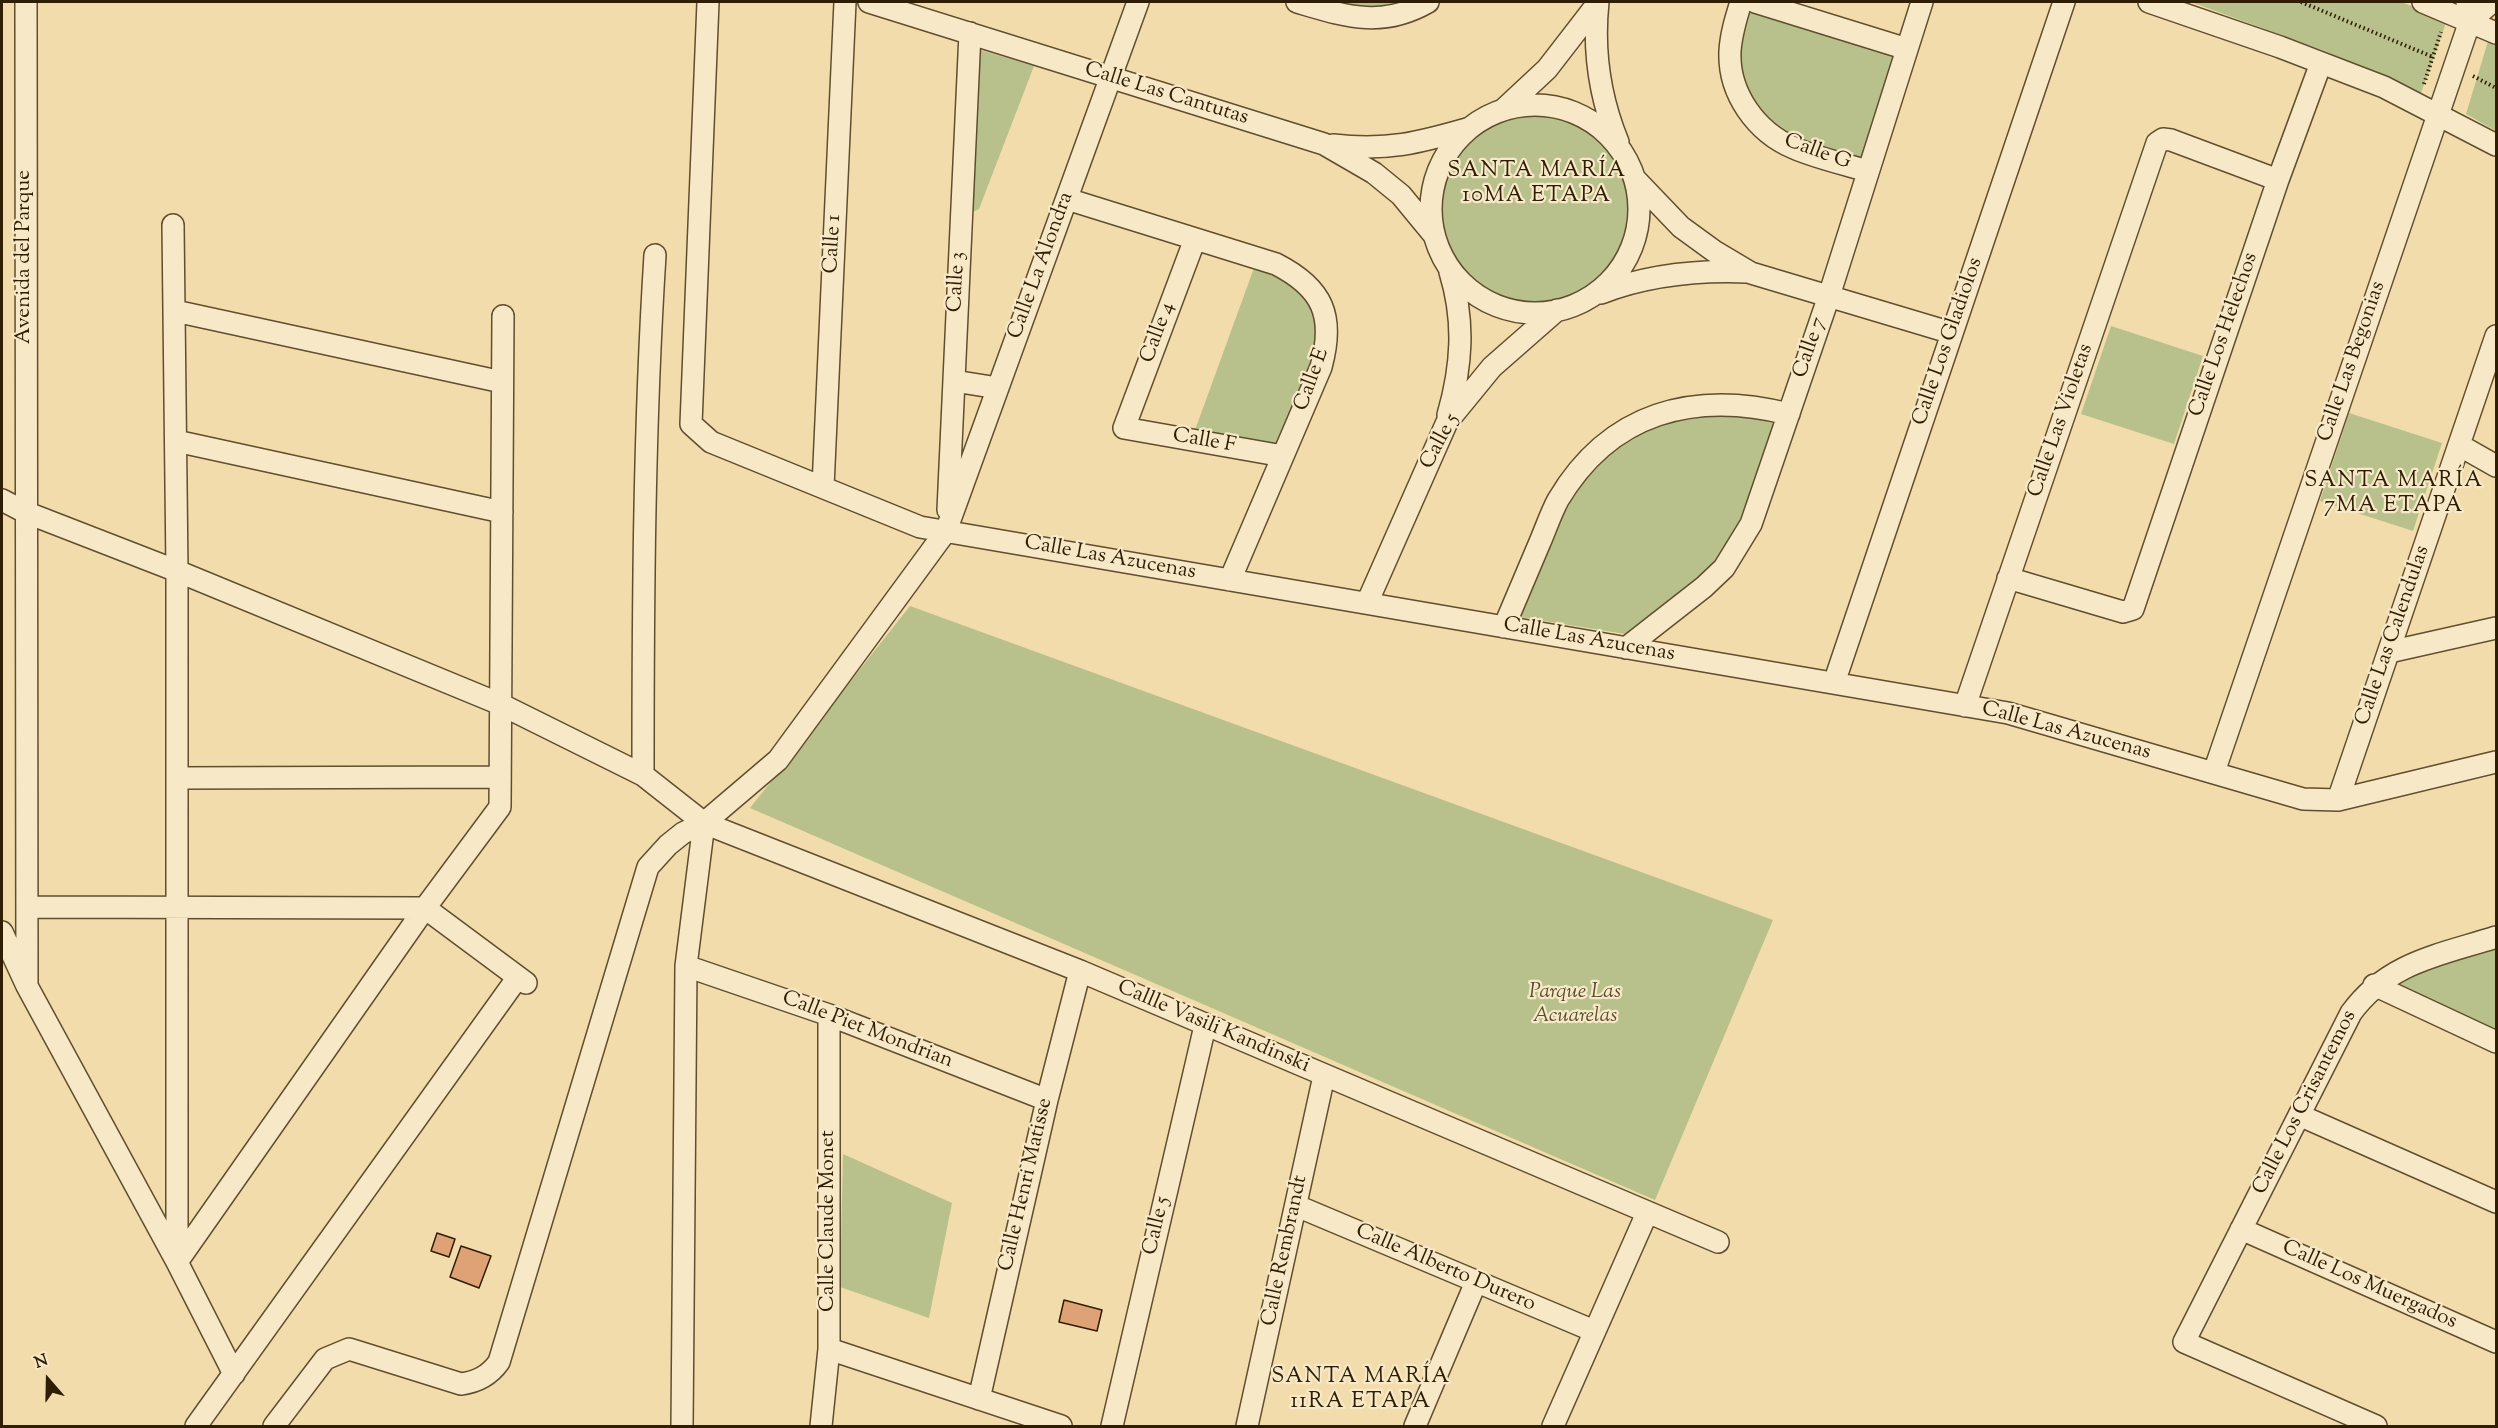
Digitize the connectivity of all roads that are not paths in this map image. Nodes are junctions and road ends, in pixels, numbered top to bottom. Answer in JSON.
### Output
{"nodes":[{"id":1,"x":26,"y":2,"type":"edge"},
{"id":2,"x":708,"y":2,"type":"edge"},
{"id":3,"x":845,"y":2,"type":"edge"},
{"id":4,"x":869,"y":2,"type":"edge"},
{"id":5,"x":1138,"y":2,"type":"edge"},
{"id":6,"x":1297,"y":2,"type":"edge"},
{"id":7,"x":1428,"y":2,"type":"edge"},
{"id":8,"x":1598,"y":2,"type":"edge"},
{"id":9,"x":1742,"y":2,"type":"edge"},
{"id":10,"x":1755,"y":2,"type":"edge"},
{"id":11,"x":1922,"y":2,"type":"edge"},
{"id":12,"x":2064,"y":2,"type":"edge"},
{"id":13,"x":2149,"y":2,"type":"edge"},
{"id":14,"x":2423,"y":2,"type":"edge"},
{"id":15,"x":2492,"y":2,"type":"edge"},
{"id":16,"x":2468,"y":11,"type":"edge"},
{"id":17,"x":970,"y":33,"type":"junction"},
{"id":18,"x":2496,"y":33,"type":"edge"},
{"id":19,"x":1907,"y":49,"type":"junction"},
{"id":20,"x":2321,"y":63,"type":"junction"},
{"id":21,"x":1111,"y":77,"type":"junction"},
{"id":22,"x":1502,"y":111,"type":"junction"},
{"id":23,"x":2438,"y":115,"type":"junction"},
{"id":24,"x":1472,"y":128,"type":"junction"},
{"id":25,"x":1324,"y":144,"type":"junction"},
{"id":26,"x":2496,"y":145,"type":"edge"},
{"id":27,"x":1621,"y":149,"type":"junction"},
{"id":28,"x":1868,"y":171,"type":"junction"},
{"id":29,"x":1635,"y":179,"type":"junction"},
{"id":30,"x":2278,"y":180,"type":"junction"},
{"id":31,"x":1067,"y":199,"type":"junction"},
{"id":32,"x":173,"y":225,"type":"dead end"},
{"id":33,"x":1435,"y":236,"type":"junction"},
{"id":34,"x":1195,"y":239,"type":"junction"},
{"id":35,"x":655,"y":255,"type":"dead end"},
{"id":36,"x":1449,"y":267,"type":"junction"},
{"id":37,"x":1751,"y":273,"type":"junction"},
{"id":38,"x":1829,"y":296,"type":"junction"},
{"id":39,"x":1589,"y":298,"type":"junction"},
{"id":40,"x":1557,"y":310,"type":"junction"},
{"id":41,"x":175,"y":311,"type":"junction"},
{"id":42,"x":503,"y":316,"type":"dead end"},
{"id":43,"x":1952,"y":333,"type":"junction"},
{"id":44,"x":2496,"y":336,"type":"edge"},
{"id":45,"x":954,"y":381,"type":"junction"},
{"id":46,"x":502,"y":382,"type":"junction"},
{"id":47,"x":998,"y":388,"type":"junction"},
{"id":48,"x":1789,"y":414,"type":"junction"},
{"id":49,"x":1447,"y":422,"type":"junction"},
{"id":50,"x":1124,"y":428,"type":"joint"},
{"id":51,"x":176,"y":441,"type":"junction"},
{"id":52,"x":2459,"y":445,"type":"junction"},
{"id":53,"x":1283,"y":456,"type":"junction"},
{"id":54,"x":2496,"y":466,"type":"edge"},
{"id":55,"x":823,"y":488,"type":"junction"},
{"id":56,"x":2,"y":500,"type":"edge"},
{"id":57,"x":25,"y":512,"type":"junction"},
{"id":58,"x":502,"y":512,"type":"junction"},
{"id":59,"x":946,"y":531,"type":"junction"},
{"id":60,"x":177,"y":571,"type":"junction"},
{"id":61,"x":2008,"y":578,"type":"junction"},
{"id":62,"x":1230,"y":580,"type":"junction"},
{"id":63,"x":1367,"y":603,"type":"junction"},
{"id":64,"x":1504,"y":627,"type":"junction"},
{"id":65,"x":2496,"y":628,"type":"edge"},
{"id":66,"x":1626,"y":648,"type":"junction"},
{"id":67,"x":2389,"y":652,"type":"junction"},
{"id":68,"x":1834,"y":683,"type":"junction"},
{"id":69,"x":500,"y":704,"type":"junction"},
{"id":70,"x":1965,"y":706,"type":"junction"},
{"id":71,"x":2496,"y":762,"type":"edge"},
{"id":72,"x":2214,"y":772,"type":"junction"},
{"id":73,"x":643,"y":775,"type":"junction"},
{"id":74,"x":500,"y":777,"type":"junction"},
{"id":75,"x":178,"y":778,"type":"junction"},
{"id":76,"x":2338,"y":800,"type":"junction"},
{"id":77,"x":704,"y":824,"type":"junction"},
{"id":78,"x":27,"y":907,"type":"junction"},
{"id":79,"x":178,"y":907,"type":"junction"},
{"id":80,"x":425,"y":908,"type":"junction"},
{"id":81,"x":2,"y":932,"type":"edge"},
{"id":82,"x":2496,"y":937,"type":"edge"},
{"id":83,"x":687,"y":966,"type":"junction"},
{"id":84,"x":1080,"y":971,"type":"junction"},
{"id":85,"x":2374,"y":985,"type":"junction"},
{"id":86,"x":27,"y":986,"type":"junction"},
{"id":87,"x":829,"y":1015,"type":"junction"},
{"id":88,"x":1205,"y":1026,"type":"junction"},
{"id":89,"x":2496,"y":1042,"type":"edge"},
{"id":90,"x":1324,"y":1076,"type":"junction"},
{"id":91,"x":1047,"y":1100,"type":"junction"},
{"id":92,"x":2299,"y":1115,"type":"junction"},
{"id":93,"x":2496,"y":1202,"type":"edge"},
{"id":94,"x":1297,"y":1206,"type":"junction"},
{"id":95,"x":1647,"y":1213,"type":"junction"},
{"id":96,"x":2241,"y":1230,"type":"junction"},
{"id":97,"x":1718,"y":1242,"type":"dead end"},
{"id":98,"x":177,"y":1262,"type":"junction"},
{"id":99,"x":1476,"y":1282,"type":"junction"},
{"id":100,"x":1594,"y":1331,"type":"junction"},
{"id":101,"x":2496,"y":1342,"type":"edge"},
{"id":102,"x":829,"y":1349,"type":"junction"},
{"id":103,"x":234,"y":1374,"type":"junction"},
{"id":104,"x":979,"y":1399,"type":"junction"},
{"id":105,"x":196,"y":1426,"type":"edge"},
{"id":106,"x":274,"y":1426,"type":"edge"},
{"id":107,"x":682,"y":1426,"type":"edge"},
{"id":108,"x":821,"y":1426,"type":"edge"},
{"id":109,"x":1061,"y":1426,"type":"edge"},
{"id":110,"x":1112,"y":1426,"type":"edge"},
{"id":111,"x":1247,"y":1426,"type":"edge"},
{"id":112,"x":1415,"y":1426,"type":"edge"},
{"id":113,"x":1553,"y":1426,"type":"edge"},
{"id":114,"x":2376,"y":1426,"type":"edge"}],
"edges":[{"from":1,"to":57,"type":"street","name":"Avenida del Parque"},
{"from":2,"to":55,"type":"street","name":"Calle Las Azucenas"},
{"from":3,"to":55,"type":"street","name":"Calle 1"},
{"from":4,"to":17,"type":"street","name":"Calle Las Cantutas"},
{"from":5,"to":21,"type":"street","name":"Calle La Alondra"},
{"from":6,"to":7,"type":"street"},
{"from":8,"to":22,"type":"street"},
{"from":8,"to":27,"type":"street"},
{"from":9,"to":28,"type":"street","name":"Calle G"},
{"from":10,"to":19,"type":"street"},
{"from":11,"to":19,"type":"street","name":"Calle 7"},
{"from":12,"to":43,"type":"street","name":"Calle Los Gladiolos"},
{"from":13,"to":20,"type":"street"},
{"from":14,"to":16,"type":"street"},
{"from":15,"to":16,"type":"street"},
{"from":16,"to":18,"type":"street"},
{"from":16,"to":23,"type":"street","name":"Calle Las Begonias"},
{"from":17,"to":21,"type":"street","name":"Calle Las Cantutas"},
{"from":17,"to":45,"type":"street","name":"Calle 3"},
{"from":19,"to":28,"type":"street","name":"Calle 7"},
{"from":20,"to":23,"type":"street"},
{"from":20,"to":30,"type":"street","name":"Calle Los Helechos"},
{"from":21,"to":25,"type":"street","name":"Calle Las Cantutas"},
{"from":21,"to":31,"type":"street","name":"Calle La Alondra"},
{"from":22,"to":24,"type":"street"},
{"from":22,"to":27,"type":"street"},
{"from":23,"to":26,"type":"street"},
{"from":23,"to":72,"type":"street","name":"Calle Las Begonias"},
{"from":24,"to":25,"type":"street"},
{"from":24,"to":33,"type":"street"},
{"from":25,"to":33,"type":"street","name":"Calle Las Cantutas"},
{"from":27,"to":29,"type":"street"},
{"from":28,"to":38,"type":"street","name":"Calle 7"},
{"from":29,"to":37,"type":"street"},
{"from":29,"to":39,"type":"street"},
{"from":30,"to":61,"type":"street","name":"Calle Los Helechos"},
{"from":30,"to":61,"type":"street","name":"Calle Las Violetas"},
{"from":31,"to":34,"type":"street","name":"Calle E"},
{"from":31,"to":47,"type":"street","name":"Calle La Alondra"},
{"from":32,"to":41,"type":"street"},
{"from":33,"to":36,"type":"street"},
{"from":34,"to":50,"type":"street","name":"Calle 4"},
{"from":34,"to":53,"type":"street","name":"Calle E"},
{"from":35,"to":73,"type":"street"},
{"from":36,"to":40,"type":"street"},
{"from":36,"to":49,"type":"street"},
{"from":37,"to":38,"type":"street"},
{"from":37,"to":39,"type":"street"},
{"from":38,"to":43,"type":"street"},
{"from":38,"to":48,"type":"street","name":"Calle 7"},
{"from":39,"to":40,"type":"street"},
{"from":40,"to":49,"type":"street","name":"Calle 5"},
{"from":41,"to":46,"type":"street"},
{"from":41,"to":51,"type":"street"},
{"from":42,"to":46,"type":"street"},
{"from":43,"to":68,"type":"street","name":"Calle Los Gladiolos"},
{"from":44,"to":52,"type":"street","name":"Calle Las Calendulas"},
{"from":45,"to":47,"type":"street"},
{"from":45,"to":59,"type":"street","name":"Calle 3"},
{"from":46,"to":58,"type":"street"},
{"from":47,"to":59,"type":"street","name":"Calle La Alondra"},
{"from":48,"to":64,"type":"street"},
{"from":48,"to":66,"type":"street","name":"Calle 7"},
{"from":49,"to":63,"type":"street","name":"Calle 5"},
{"from":50,"to":53,"type":"street","name":"Calle F"},
{"from":51,"to":58,"type":"street"},
{"from":51,"to":60,"type":"street"},
{"from":52,"to":54,"type":"street"},
{"from":52,"to":67,"type":"street","name":"Calle Las Calendulas"},
{"from":53,"to":62,"type":"street","name":"Calle E"},
{"from":55,"to":59,"type":"street","name":"Calle Las Azucenas"},
{"from":56,"to":57,"type":"street","name":"Callle Vasili Kandinski"},
{"from":57,"to":60,"type":"street","name":"Callle Vasili Kandinski"},
{"from":57,"to":78,"type":"street","name":"Avenida del Parque"},
{"from":58,"to":69,"type":"street"},
{"from":59,"to":62,"type":"street","name":"Calle Las Azucenas"},
{"from":59,"to":77,"type":"street","name":"Calle La Alondra"},
{"from":60,"to":69,"type":"street","name":"Callle Vasili Kandinski"},
{"from":60,"to":75,"type":"street"},
{"from":61,"to":70,"type":"street","name":"Calle Las Violetas"},
{"from":62,"to":63,"type":"street","name":"Calle Las Azucenas"},
{"from":63,"to":64,"type":"street","name":"Calle Las Azucenas"},
{"from":64,"to":66,"type":"street","name":"Calle Las Azucenas"},
{"from":65,"to":67,"type":"street"},
{"from":66,"to":68,"type":"street","name":"Calle Las Azucenas"},
{"from":67,"to":76,"type":"street","name":"Calle Las Calendulas"},
{"from":68,"to":70,"type":"street","name":"Calle Las Azucenas"},
{"from":69,"to":73,"type":"street","name":"Callle Vasili Kandinski"},
{"from":69,"to":74,"type":"street"},
{"from":70,"to":72,"type":"street","name":"Calle Las Azucenas"},
{"from":71,"to":76,"type":"street","name":"Calle Las Azucenas"},
{"from":72,"to":76,"type":"street","name":"Calle Las Azucenas"},
{"from":73,"to":77,"type":"street","name":"Callle Vasili Kandinski"},
{"from":74,"to":75,"type":"street"},
{"from":74,"to":80,"type":"street"},
{"from":75,"to":79,"type":"street"},
{"from":77,"to":83,"type":"street"},
{"from":77,"to":84,"type":"street","name":"Callle Vasili Kandinski"},
{"from":77,"to":106,"type":"street","name":"Calle La Alondra"},
{"from":78,"to":79,"type":"street"},
{"from":78,"to":86,"type":"street","name":"Avenida del Parque"},
{"from":79,"to":80,"type":"street"},
{"from":79,"to":98,"type":"street"},
{"from":80,"to":98,"type":"street"},
{"from":80,"to":103,"type":"street"},
{"from":81,"to":86,"type":"street"},
{"from":82,"to":85,"type":"street","name":"Calle Los Crisantemos"},
{"from":83,"to":87,"type":"street","name":"Calle Piet Mondrian"},
{"from":83,"to":107,"type":"street"},
{"from":84,"to":88,"type":"street","name":"Callle Vasili Kandinski"},
{"from":84,"to":91,"type":"street","name":"Calle Henri Matisse"},
{"from":85,"to":89,"type":"street"},
{"from":85,"to":92,"type":"street","name":"Calle Los Crisantemos"},
{"from":86,"to":98,"type":"street"},
{"from":87,"to":91,"type":"street","name":"Calle Piet Mondrian"},
{"from":87,"to":102,"type":"street","name":"Calle Claude Monet"},
{"from":88,"to":90,"type":"street","name":"Callle Vasili Kandinski"},
{"from":88,"to":110,"type":"street","name":"Calle 5"},
{"from":90,"to":94,"type":"street","name":"Calle Rembrandt"},
{"from":90,"to":95,"type":"street","name":"Callle Vasili Kandinski"},
{"from":91,"to":104,"type":"street","name":"Calle Henri Matisse"},
{"from":92,"to":93,"type":"street"},
{"from":92,"to":96,"type":"street","name":"Calle Los Crisantemos"},
{"from":94,"to":99,"type":"street","name":"Calle Alberto Durero"},
{"from":94,"to":111,"type":"street","name":"Calle Rembrandt"},
{"from":95,"to":97,"type":"street","name":"Callle Vasili Kandinski"},
{"from":95,"to":100,"type":"street"},
{"from":96,"to":101,"type":"street","name":"Calle Los Muergados"},
{"from":96,"to":114,"type":"street","name":"Calle Los Crisantemos"},
{"from":98,"to":103,"type":"street"},
{"from":99,"to":100,"type":"street","name":"Calle Alberto Durero"},
{"from":99,"to":112,"type":"street"},
{"from":100,"to":113,"type":"street"},
{"from":102,"to":104,"type":"street"},
{"from":102,"to":108,"type":"street","name":"Calle Claude Monet"},
{"from":103,"to":105,"type":"street"},
{"from":104,"to":109,"type":"street"}]}
